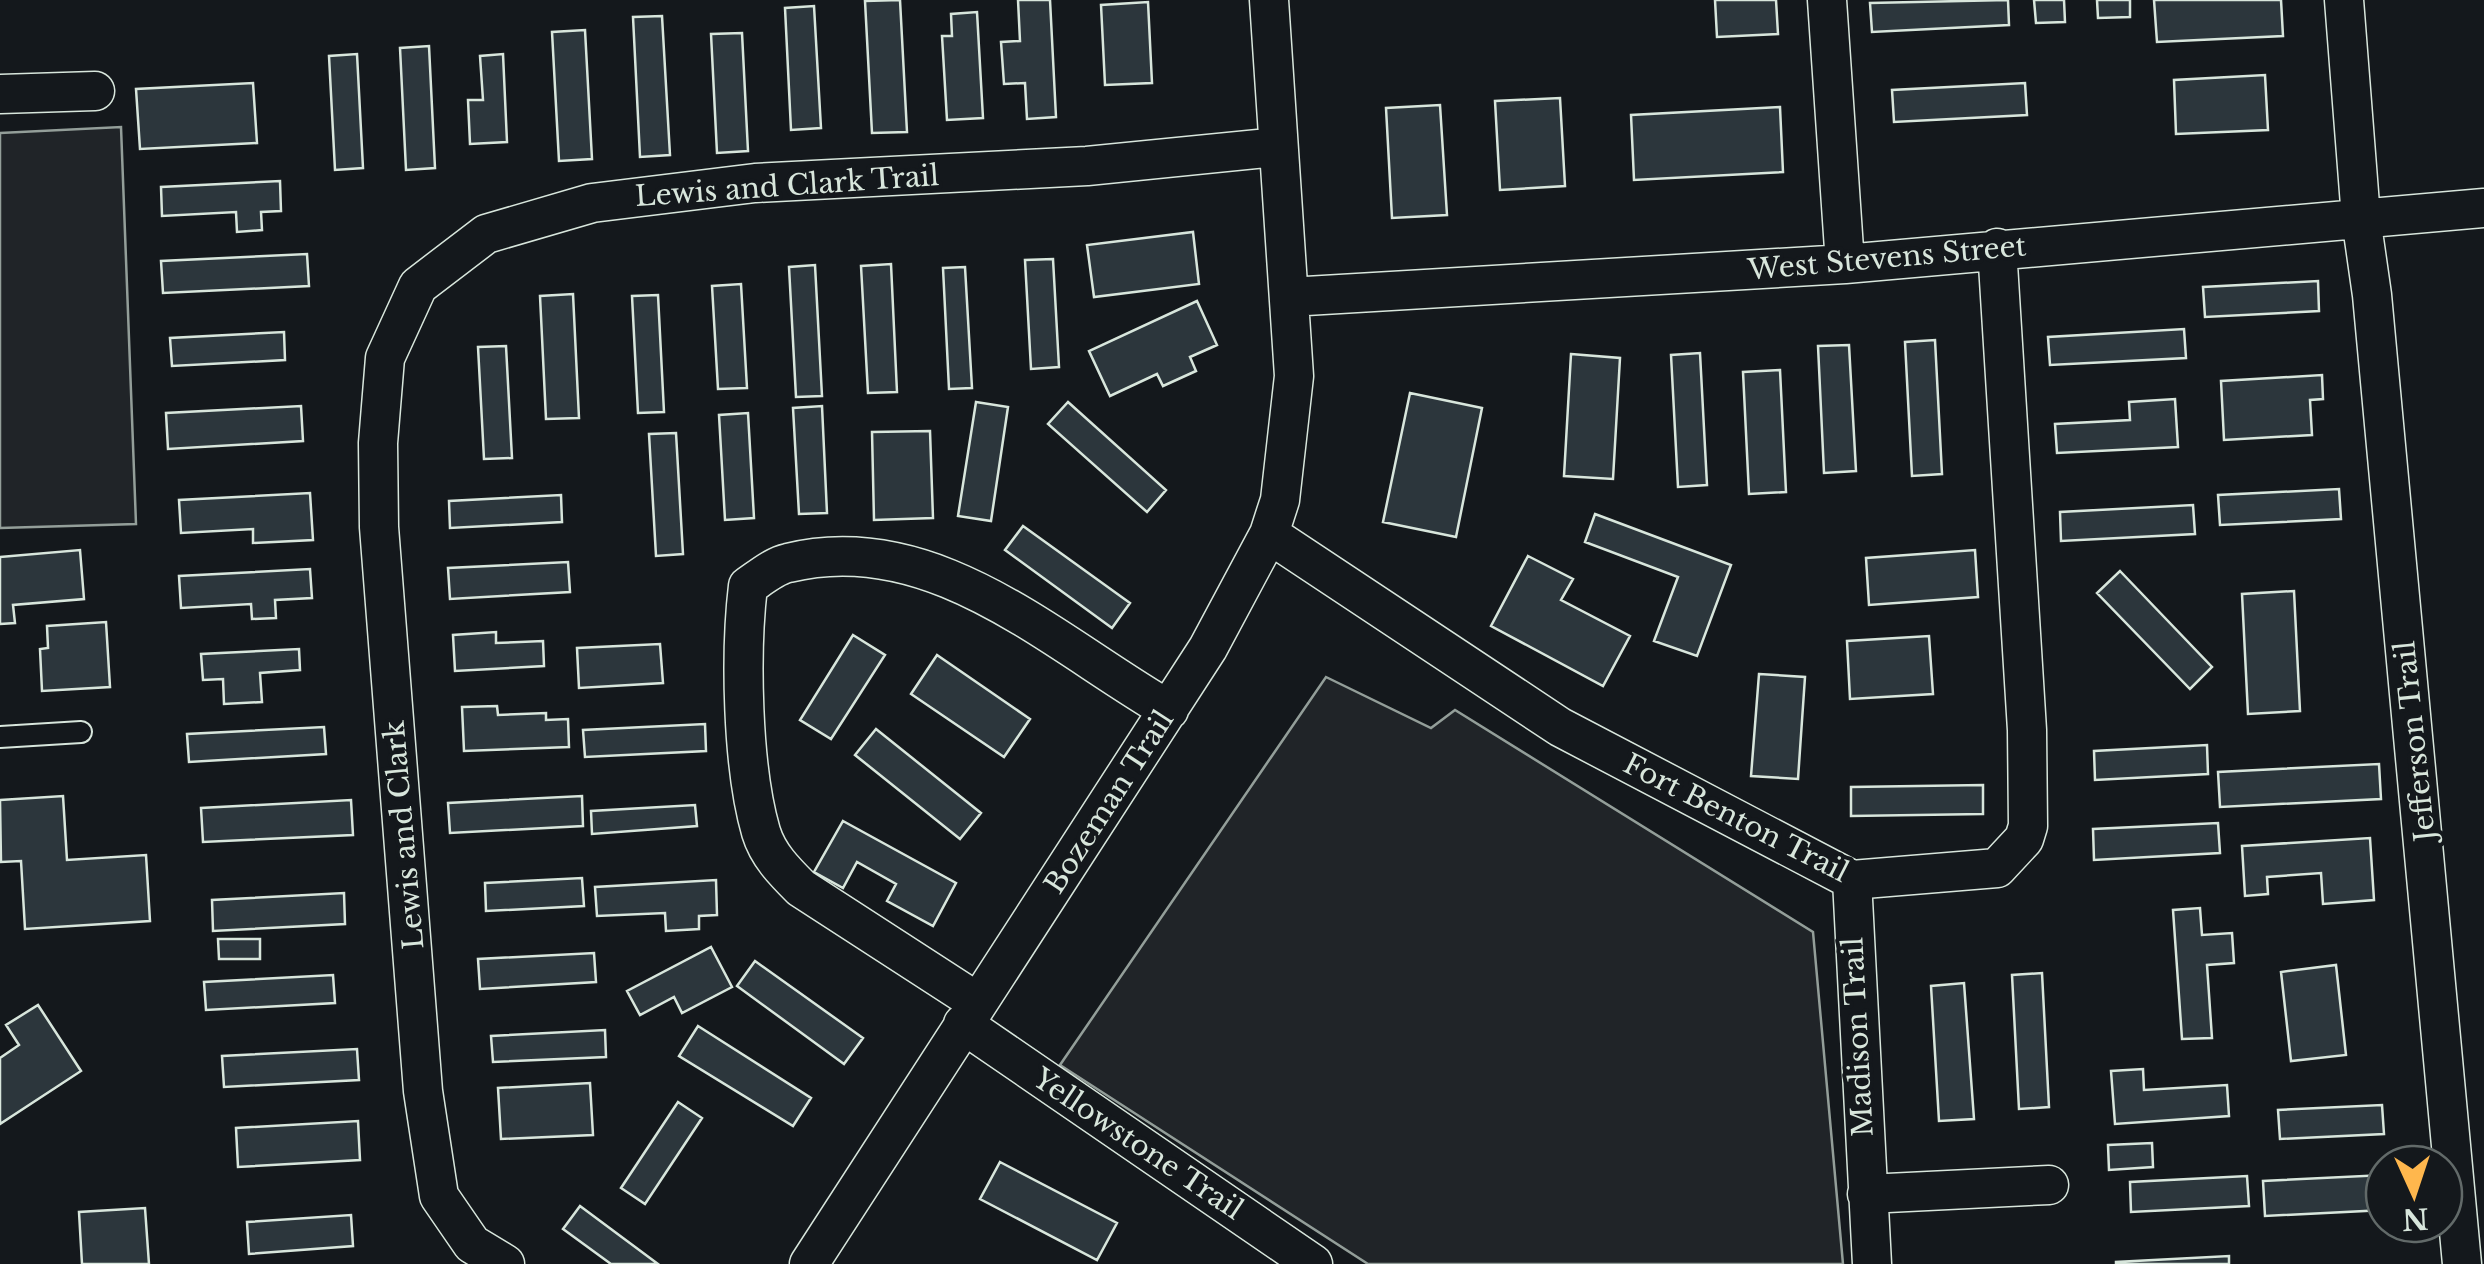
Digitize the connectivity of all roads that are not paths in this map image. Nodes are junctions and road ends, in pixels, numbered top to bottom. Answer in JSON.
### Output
{"nodes":[{"id":1,"x":1269,"y":0,"type":"edge"},
{"id":2,"x":1827,"y":0,"type":"edge"},
{"id":3,"x":2344,"y":0,"type":"edge"},
{"id":4,"x":95,"y":91,"type":"dead end"},
{"id":5,"x":0,"y":94,"type":"edge"},
{"id":6,"x":1277,"y":148,"type":"junction"},
{"id":7,"x":2484,"y":208,"type":"edge"},
{"id":8,"x":2360,"y":218,"type":"junction"},
{"id":9,"x":1997,"y":248,"type":"junction"},
{"id":10,"x":1845,"y":264,"type":"junction"},
{"id":11,"x":1289,"y":298,"type":"junction"},
{"id":12,"x":383,"y":378,"type":"joint"},
{"id":13,"x":1269,"y":534,"type":"junction"},
{"id":14,"x":1169,"y":710,"type":"junction"},
{"id":15,"x":80,"y":732,"type":"dead end"},
{"id":16,"x":0,"y":736,"type":"edge"},
{"id":17,"x":1852,"y":880,"type":"junction"},
{"id":18,"x":970,"y":1013,"type":"junction"},
{"id":19,"x":2049,"y":1185,"type":"dead end"},
{"id":20,"x":1867,"y":1194,"type":"junction"},
{"id":21,"x":505,"y":1264,"type":"edge"},
{"id":22,"x":809,"y":1264,"type":"edge"},
{"id":23,"x":1313,"y":1264,"type":"edge"},
{"id":24,"x":1872,"y":1264,"type":"edge"},
{"id":25,"x":2462,"y":1264,"type":"edge"}],
"edges":[{"from":1,"to":6,"type":"street","name":"Bozeman Trail"},
{"from":2,"to":10,"type":"street"},
{"from":3,"to":8,"type":"street","name":"Jefferson Trail"},
{"from":4,"to":5,"type":"street"},
{"from":6,"to":11,"type":"street","name":"Bozeman Trail"},
{"from":6,"to":12,"type":"street","name":"Lewis and Clark Trail"},
{"from":7,"to":8,"type":"street","name":"West Stevens Street"},
{"from":8,"to":9,"type":"street","name":"West Stevens Street"},
{"from":8,"to":25,"type":"street","name":"Jefferson Trail"},
{"from":9,"to":10,"type":"street","name":"West Stevens Street"},
{"from":9,"to":17,"type":"street","name":"Fort Benton Trail"},
{"from":10,"to":11,"type":"street","name":"West Stevens Street"},
{"from":11,"to":13,"type":"street","name":"Bozeman Trail"},
{"from":12,"to":21,"type":"street","name":"Lewis and Clark"},
{"from":13,"to":14,"type":"street","name":"Bozeman Trail"},
{"from":13,"to":17,"type":"street","name":"Fort Benton Trail"},
{"from":14,"to":18,"type":"street","name":"Bozeman Trail"},
{"from":14,"to":18,"type":"street","name":"Yellowstone Trail"},
{"from":15,"to":16,"type":"lane"},
{"from":17,"to":20,"type":"street","name":"Madison Trail"},
{"from":18,"to":22,"type":"street","name":"Bozeman Trail"},
{"from":18,"to":23,"type":"street","name":"Yellowstone Trail"},
{"from":19,"to":20,"type":"street"},
{"from":20,"to":24,"type":"street","name":"Madison Trail"}]}
